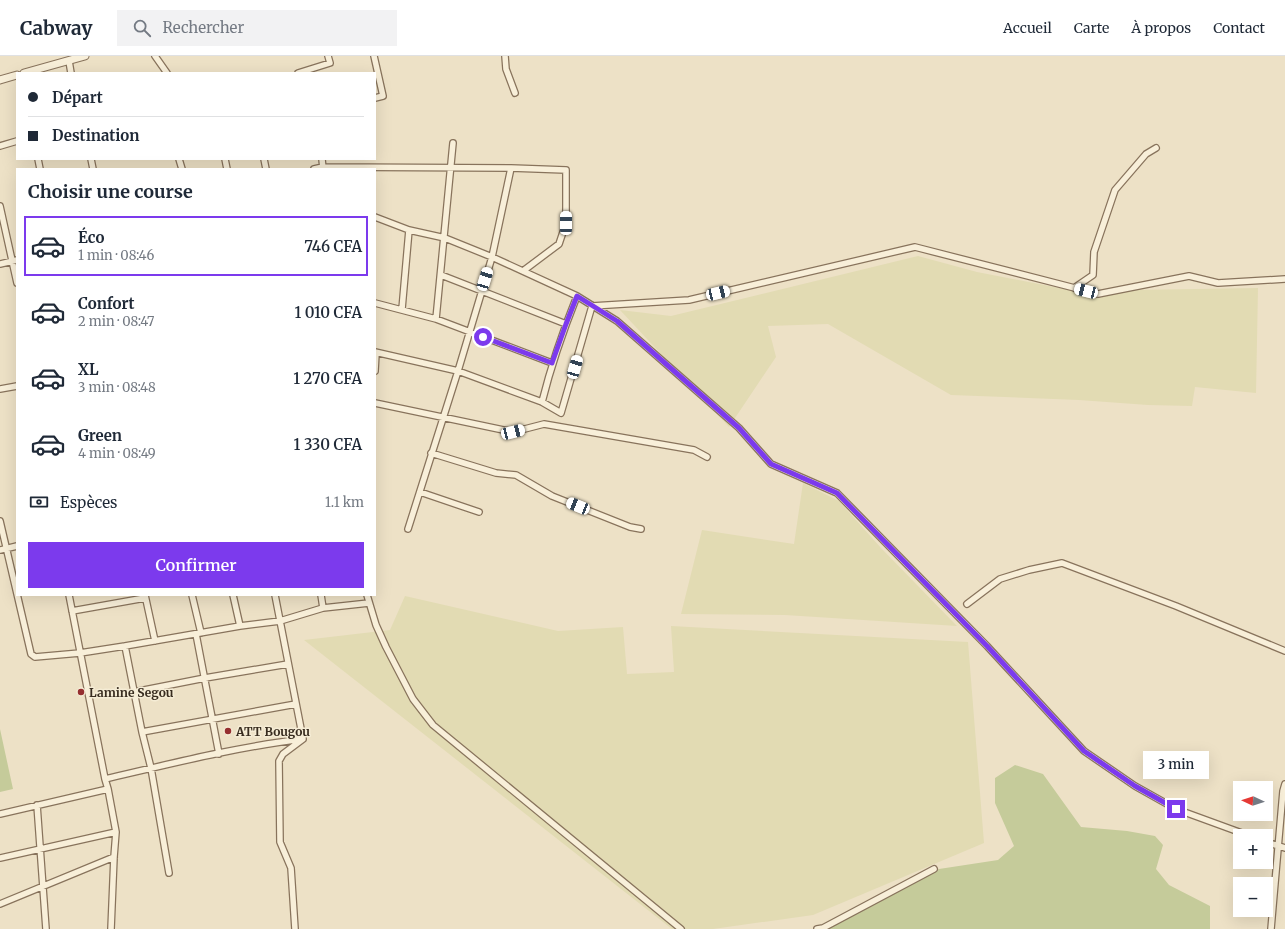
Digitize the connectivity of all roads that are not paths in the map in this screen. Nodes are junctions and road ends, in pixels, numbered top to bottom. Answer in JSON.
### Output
{"nodes":[{"id":1,"x":85,"y":56,"type":"edge"},
{"id":2,"x":154,"y":56,"type":"edge"},
{"id":3,"x":328,"y":56,"type":"edge"},
{"id":4,"x":374,"y":56,"type":"edge"},
{"id":5,"x":505,"y":56,"type":"edge"},
{"id":6,"x":69,"y":61,"type":"junction"},
{"id":7,"x":313,"y":71,"type":"edge"},
{"id":8,"x":28,"y":72,"type":"edge"},
{"id":9,"x":71,"y":72,"type":"edge"},
{"id":10,"x":166,"y":72,"type":"edge"},
{"id":11,"x":16,"y":75,"type":"edge"},
{"id":12,"x":0,"y":80,"type":"edge"},
{"id":13,"x":515,"y":93,"type":"dead end"},
{"id":14,"x":376,"y":98,"type":"edge"},
{"id":15,"x":16,"y":141,"type":"edge"},
{"id":16,"x":453,"y":142,"type":"dead end"},
{"id":17,"x":0,"y":146,"type":"edge"},
{"id":18,"x":1156,"y":148,"type":"dead end"},
{"id":19,"x":451,"y":167,"type":"junction"},
{"id":20,"x":323,"y":168,"type":"edge"},
{"id":21,"x":511,"y":168,"type":"junction"},
{"id":22,"x":0,"y":206,"type":"edge"},
{"id":23,"x":376,"y":217,"type":"edge"},
{"id":24,"x":409,"y":230,"type":"junction"},
{"id":25,"x":445,"y":238,"type":"junction"},
{"id":26,"x":492,"y":257,"type":"junction"},
{"id":27,"x":15,"y":260,"type":"edge"},
{"id":28,"x":0,"y":264,"type":"edge"},
{"id":29,"x":523,"y":271,"type":"junction"},
{"id":30,"x":16,"y":272,"type":"edge"},
{"id":31,"x":441,"y":275,"type":"junction"},
{"id":32,"x":1285,"y":279,"type":"edge"},
{"id":33,"x":1074,"y":288,"type":"junction"},
{"id":34,"x":482,"y":290,"type":"junction"},
{"id":35,"x":577,"y":296,"type":"junction"},
{"id":36,"x":376,"y":303,"type":"edge"},
{"id":37,"x":592,"y":306,"type":"junction"},
{"id":38,"x":402,"y":309,"type":"junction"},
{"id":39,"x":436,"y":319,"type":"junction"},
{"id":40,"x":566,"y":324,"type":"junction"},
{"id":41,"x":469,"y":332,"type":"junction"},
{"id":42,"x":376,"y":353,"type":"edge"},
{"id":43,"x":552,"y":363,"type":"junction"},
{"id":44,"x":458,"y":371,"type":"junction"},
{"id":45,"x":16,"y":386,"type":"edge"},
{"id":46,"x":0,"y":389,"type":"edge"},
{"id":47,"x":542,"y":402,"type":"junction"},
{"id":48,"x":376,"y":403,"type":"edge"},
{"id":49,"x":442,"y":417,"type":"junction"},
{"id":50,"x":431,"y":453,"type":"junction"},
{"id":51,"x":708,"y":457,"type":"dead end"},
{"id":52,"x":420,"y":492,"type":"junction"},
{"id":53,"x":480,"y":512,"type":"dead end"},
{"id":54,"x":0,"y":521,"type":"edge"},
{"id":55,"x":408,"y":529,"type":"dead end"},
{"id":56,"x":641,"y":529,"type":"dead end"},
{"id":57,"x":16,"y":546,"type":"edge"},
{"id":58,"x":3,"y":549,"type":"edge"},
{"id":59,"x":69,"y":596,"type":"edge"},
{"id":60,"x":145,"y":596,"type":"edge"},
{"id":61,"x":192,"y":596,"type":"edge"},
{"id":62,"x":233,"y":596,"type":"edge"},
{"id":63,"x":275,"y":596,"type":"edge"},
{"id":64,"x":321,"y":596,"type":"edge"},
{"id":65,"x":368,"y":596,"type":"edge"},
{"id":66,"x":369,"y":603,"type":"junction"},
{"id":67,"x":967,"y":604,"type":"dead end"},
{"id":68,"x":323,"y":608,"type":"junction"},
{"id":69,"x":72,"y":611,"type":"junction"},
{"id":70,"x":280,"y":621,"type":"junction"},
{"id":71,"x":240,"y":626,"type":"junction"},
{"id":72,"x":198,"y":634,"type":"junction"},
{"id":73,"x":155,"y":641,"type":"junction"},
{"id":74,"x":125,"y":646,"type":"junction"},
{"id":75,"x":1285,"y":651,"type":"edge"},
{"id":76,"x":80,"y":653,"type":"junction"},
{"id":77,"x":288,"y":664,"type":"junction"},
{"id":78,"x":206,"y":678,"type":"junction"},
{"id":79,"x":134,"y":692,"type":"junction"},
{"id":80,"x":296,"y":704,"type":"junction"},
{"id":81,"x":213,"y":720,"type":"junction"},
{"id":82,"x":142,"y":732,"type":"junction"},
{"id":83,"x":303,"y":739,"type":"junction"},
{"id":84,"x":219,"y":754,"type":"junction"},
{"id":85,"x":151,"y":768,"type":"junction"},
{"id":86,"x":105,"y":779,"type":"junction"},
{"id":87,"x":1285,"y":784,"type":"edge"},
{"id":88,"x":108,"y":789,"type":"junction"},
{"id":89,"x":37,"y":806,"type":"junction"},
{"id":90,"x":0,"y":814,"type":"edge"},
{"id":91,"x":1233,"y":830,"type":"edge"},
{"id":92,"x":116,"y":832,"type":"junction"},
{"id":93,"x":1282,"y":847,"type":"edge"},
{"id":94,"x":40,"y":849,"type":"junction"},
{"id":95,"x":114,"y":856,"type":"junction"},
{"id":96,"x":0,"y":858,"type":"edge"},
{"id":97,"x":934,"y":869,"type":"dead end"},
{"id":98,"x":169,"y":873,"type":"dead end"},
{"id":99,"x":43,"y":885,"type":"junction"},
{"id":100,"x":0,"y":904,"type":"edge"},
{"id":101,"x":46,"y":929,"type":"edge"},
{"id":102,"x":111,"y":929,"type":"edge"},
{"id":103,"x":295,"y":929,"type":"edge"},
{"id":104,"x":680,"y":929,"type":"edge"},
{"id":105,"x":817,"y":929,"type":"edge"},
{"id":106,"x":1271,"y":929,"type":"edge"}],
"edges":[{"from":1,"to":6,"type":"street"},
{"from":2,"to":10,"type":"street"},
{"from":3,"to":7,"type":"street"},
{"from":4,"to":14,"type":"street"},
{"from":5,"to":13,"type":"street"},
{"from":6,"to":8,"type":"street"},
{"from":6,"to":9,"type":"street"},
{"from":11,"to":12,"type":"street"},
{"from":15,"to":17,"type":"street"},
{"from":16,"to":19,"type":"street"},
{"from":18,"to":33,"type":"street"},
{"from":19,"to":20,"type":"street"},
{"from":19,"to":21,"type":"street"},
{"from":19,"to":25,"type":"street"},
{"from":21,"to":26,"type":"street"},
{"from":21,"to":29,"type":"street"},
{"from":22,"to":27,"type":"street"},
{"from":23,"to":24,"type":"street"},
{"from":24,"to":25,"type":"street"},
{"from":24,"to":38,"type":"street"},
{"from":25,"to":26,"type":"street"},
{"from":25,"to":31,"type":"street"},
{"from":26,"to":29,"type":"street"},
{"from":26,"to":34,"type":"street"},
{"from":27,"to":28,"type":"street"},
{"from":27,"to":30,"type":"street"},
{"from":29,"to":35,"type":"street"},
{"from":31,"to":34,"type":"street"},
{"from":31,"to":39,"type":"street"},
{"from":32,"to":33,"type":"street"},
{"from":33,"to":37,"type":"street"},
{"from":34,"to":40,"type":"street"},
{"from":34,"to":41,"type":"street"},
{"from":35,"to":37,"type":"street"},
{"from":35,"to":40,"type":"street"},
{"from":36,"to":38,"type":"street"},
{"from":37,"to":47,"type":"street"},
{"from":37,"to":91,"type":"street"},
{"from":38,"to":39,"type":"street"},
{"from":39,"to":41,"type":"street"},
{"from":40,"to":43,"type":"street"},
{"from":41,"to":43,"type":"street"},
{"from":41,"to":44,"type":"street"},
{"from":42,"to":44,"type":"street"},
{"from":43,"to":47,"type":"street"},
{"from":44,"to":47,"type":"street"},
{"from":44,"to":49,"type":"street"},
{"from":45,"to":46,"type":"street"},
{"from":48,"to":49,"type":"street"},
{"from":49,"to":50,"type":"street"},
{"from":49,"to":51,"type":"street"},
{"from":50,"to":52,"type":"street"},
{"from":50,"to":56,"type":"street"},
{"from":52,"to":53,"type":"street"},
{"from":52,"to":55,"type":"street"},
{"from":54,"to":58,"type":"street"},
{"from":57,"to":58,"type":"street"},
{"from":58,"to":76,"type":"street"},
{"from":59,"to":69,"type":"street"},
{"from":60,"to":69,"type":"street"},
{"from":60,"to":73,"type":"street"},
{"from":61,"to":72,"type":"street"},
{"from":62,"to":71,"type":"street"},
{"from":63,"to":70,"type":"street"},
{"from":64,"to":68,"type":"street"},
{"from":65,"to":66,"type":"street"},
{"from":66,"to":68,"type":"street"},
{"from":66,"to":104,"type":"street"},
{"from":67,"to":75,"type":"street"},
{"from":68,"to":70,"type":"street"},
{"from":69,"to":76,"type":"street"},
{"from":70,"to":71,"type":"street"},
{"from":70,"to":77,"type":"street"},
{"from":71,"to":72,"type":"street"},
{"from":72,"to":73,"type":"street"},
{"from":72,"to":78,"type":"street"},
{"from":73,"to":74,"type":"street"},
{"from":74,"to":76,"type":"street"},
{"from":74,"to":79,"type":"street"},
{"from":76,"to":86,"type":"street"},
{"from":77,"to":78,"type":"street"},
{"from":77,"to":80,"type":"street"},
{"from":78,"to":79,"type":"street"},
{"from":78,"to":81,"type":"street"},
{"from":79,"to":82,"type":"street"},
{"from":80,"to":81,"type":"street"},
{"from":80,"to":83,"type":"street"},
{"from":81,"to":82,"type":"street"},
{"from":81,"to":84,"type":"street"},
{"from":82,"to":85,"type":"street"},
{"from":83,"to":84,"type":"street"},
{"from":83,"to":103,"type":"street"},
{"from":84,"to":85,"type":"street"},
{"from":85,"to":86,"type":"street"},
{"from":85,"to":98,"type":"street"},
{"from":86,"to":88,"type":"street"},
{"from":87,"to":93,"type":"street"},
{"from":88,"to":89,"type":"street"},
{"from":88,"to":92,"type":"street"},
{"from":89,"to":90,"type":"street"},
{"from":89,"to":94,"type":"street"},
{"from":92,"to":94,"type":"street"},
{"from":92,"to":95,"type":"street"},
{"from":93,"to":106,"type":"street"},
{"from":94,"to":96,"type":"street"},
{"from":94,"to":99,"type":"street"},
{"from":95,"to":99,"type":"street"},
{"from":95,"to":102,"type":"street"},
{"from":97,"to":105,"type":"street"},
{"from":99,"to":100,"type":"street"},
{"from":99,"to":101,"type":"street"}]}
